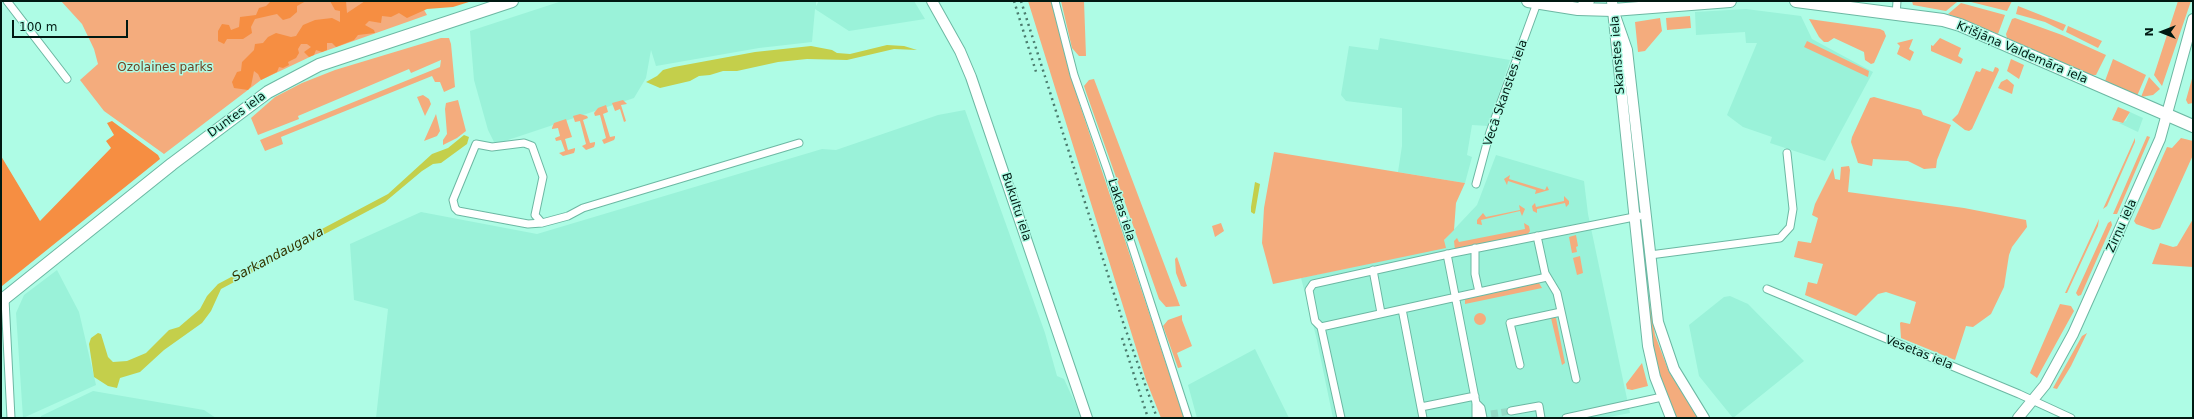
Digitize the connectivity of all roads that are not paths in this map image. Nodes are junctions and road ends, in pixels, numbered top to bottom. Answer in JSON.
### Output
{"nodes":[{"id":1,"x":7,"y":1,"type":"edge"},
{"id":2,"x":512,"y":1,"type":"edge"},
{"id":3,"x":932,"y":1,"type":"edge"},
{"id":4,"x":1055,"y":1,"type":"edge"},
{"id":5,"x":1589,"y":1,"type":"edge"},
{"id":6,"x":1730,"y":1,"type":"edge"},
{"id":7,"x":1796,"y":1,"type":"edge"},
{"id":8,"x":1897,"y":1,"type":"edge"},
{"id":9,"x":1533,"y":2,"type":"edge"},
{"id":10,"x":1613,"y":6,"type":"edge"},
{"id":11,"x":1578,"y":9,"type":"junction"},
{"id":12,"x":1896,"y":15,"type":"junction"},
{"id":13,"x":2193,"y":18,"type":"edge"},
{"id":14,"x":66,"y":79,"type":"dead end"},
{"id":15,"x":2166,"y":115,"type":"junction"},
{"id":16,"x":2193,"y":126,"type":"edge"},
{"id":17,"x":798,"y":143,"type":"dead end"},
{"id":18,"x":1787,"y":153,"type":"dead end"},
{"id":19,"x":1476,"y":184,"type":"dead end"},
{"id":20,"x":1644,"y":215,"type":"junction"},
{"id":21,"x":1634,"y":217,"type":"junction"},
{"id":22,"x":542,"y":223,"type":"junction"},
{"id":23,"x":1537,"y":236,"type":"junction"},
{"id":24,"x":1476,"y":248,"type":"junction"},
{"id":25,"x":1447,"y":254,"type":"junction"},
{"id":26,"x":1650,"y":255,"type":"junction"},
{"id":27,"x":1373,"y":270,"type":"junction"},
{"id":28,"x":1547,"y":278,"type":"junction"},
{"id":29,"x":1767,"y":289,"type":"dead end"},
{"id":30,"x":1480,"y":292,"type":"junction"},
{"id":31,"x":1455,"y":298,"type":"junction"},
{"id":32,"x":3,"y":300,"type":"edge"},
{"id":33,"x":1402,"y":308,"type":"junction"},
{"id":34,"x":1562,"y":312,"type":"junction"},
{"id":35,"x":1382,"y":313,"type":"junction"},
{"id":36,"x":1321,"y":327,"type":"junction"},
{"id":37,"x":1,"y":339,"type":"edge"},
{"id":38,"x":7,"y":346,"type":"junction"},
{"id":39,"x":1520,"y":365,"type":"dead end"},
{"id":40,"x":1576,"y":379,"type":"dead end"},
{"id":41,"x":1662,"y":397,"type":"junction"},
{"id":42,"x":1476,"y":400,"type":"junction"},
{"id":43,"x":2033,"y":400,"type":"junction"},
{"id":44,"x":1421,"y":407,"type":"junction"},
{"id":45,"x":1511,"y":411,"type":"tunnel mouth"},
{"id":46,"x":1491,"y":414,"type":"dead end"},
{"id":47,"x":1480,"y":417,"type":"edge"},
{"id":48,"x":11,"y":418,"type":"edge"},
{"id":49,"x":1087,"y":418,"type":"edge"},
{"id":50,"x":1188,"y":418,"type":"edge"},
{"id":51,"x":1341,"y":418,"type":"edge"},
{"id":52,"x":1423,"y":418,"type":"edge"},
{"id":53,"x":1541,"y":418,"type":"edge"},
{"id":54,"x":1566,"y":418,"type":"edge"},
{"id":55,"x":1671,"y":418,"type":"edge"},
{"id":56,"x":1704,"y":418,"type":"edge"},
{"id":57,"x":2018,"y":418,"type":"edge"},
{"id":58,"x":2071,"y":418,"type":"edge"}],
"edges":[{"from":1,"to":14,"type":"street"},
{"from":2,"to":32,"type":"main road","name":"Duntes iela"},
{"from":3,"to":49,"type":"main road","name":"Bukultu iela"},
{"from":4,"to":50,"type":"street","name":"Laktas iela"},
{"from":5,"to":11,"type":"main road"},
{"from":6,"to":10,"type":"main road"},
{"from":7,"to":12,"type":"main road","name":"Krišjāņa Valdemāra iela"},
{"from":8,"to":12,"type":"street"},
{"from":9,"to":11,"type":"main road"},
{"from":9,"to":19,"type":"street","name":"Vecā Skanstes iela"},
{"from":10,"to":11,"type":"main road"},
{"from":10,"to":20,"type":"main road","name":"Skanstes iela"},
{"from":10,"to":21,"type":"main road","name":"Skanstes iela"},
{"from":12,"to":15,"type":"main road","name":"Krišjāņa Valdemāra iela"},
{"from":13,"to":15,"type":"main road","name":"Zirņu iela"},
{"from":15,"to":16,"type":"main road","name":"Krišjāņa Valdemāra iela"},
{"from":15,"to":43,"type":"main road","name":"Zirņu iela"},
{"from":17,"to":22,"type":"street"},
{"from":18,"to":26,"type":"street"},
{"from":20,"to":21,"type":"street"},
{"from":20,"to":26,"type":"main road","name":"Skanstes iela"},
{"from":21,"to":23,"type":"street"},
{"from":21,"to":41,"type":"main road","name":"Skanstes iela"},
{"from":22,"to":22,"type":"street"},
{"from":23,"to":24,"type":"street"},
{"from":23,"to":28,"type":"street"},
{"from":24,"to":25,"type":"street"},
{"from":24,"to":30,"type":"street"},
{"from":25,"to":27,"type":"street"},
{"from":25,"to":31,"type":"street"},
{"from":26,"to":56,"type":"main road","name":"Skanstes iela"},
{"from":27,"to":35,"type":"street"},
{"from":27,"to":36,"type":"street"},
{"from":28,"to":30,"type":"street"},
{"from":28,"to":34,"type":"street"},
{"from":29,"to":43,"type":"street","name":"Vesetas iela"},
{"from":30,"to":31,"type":"street"},
{"from":31,"to":33,"type":"street"},
{"from":31,"to":42,"type":"street"},
{"from":32,"to":38,"type":"street"},
{"from":33,"to":35,"type":"street"},
{"from":33,"to":44,"type":"street"},
{"from":34,"to":39,"type":"street"},
{"from":34,"to":40,"type":"street"},
{"from":35,"to":36,"type":"street"},
{"from":36,"to":51,"type":"street"},
{"from":37,"to":38,"type":"street"},
{"from":38,"to":48,"type":"street"},
{"from":41,"to":54,"type":"street"},
{"from":41,"to":55,"type":"main road","name":"Skanstes iela"},
{"from":42,"to":44,"type":"street"},
{"from":42,"to":47,"type":"street"},
{"from":43,"to":57,"type":"main road","name":"Zirņu iela"},
{"from":43,"to":58,"type":"street","name":"Vesetas iela"},
{"from":44,"to":52,"type":"street"},
{"from":45,"to":53,"type":"street"},
{"from":46,"to":47,"type":"street"}]}
